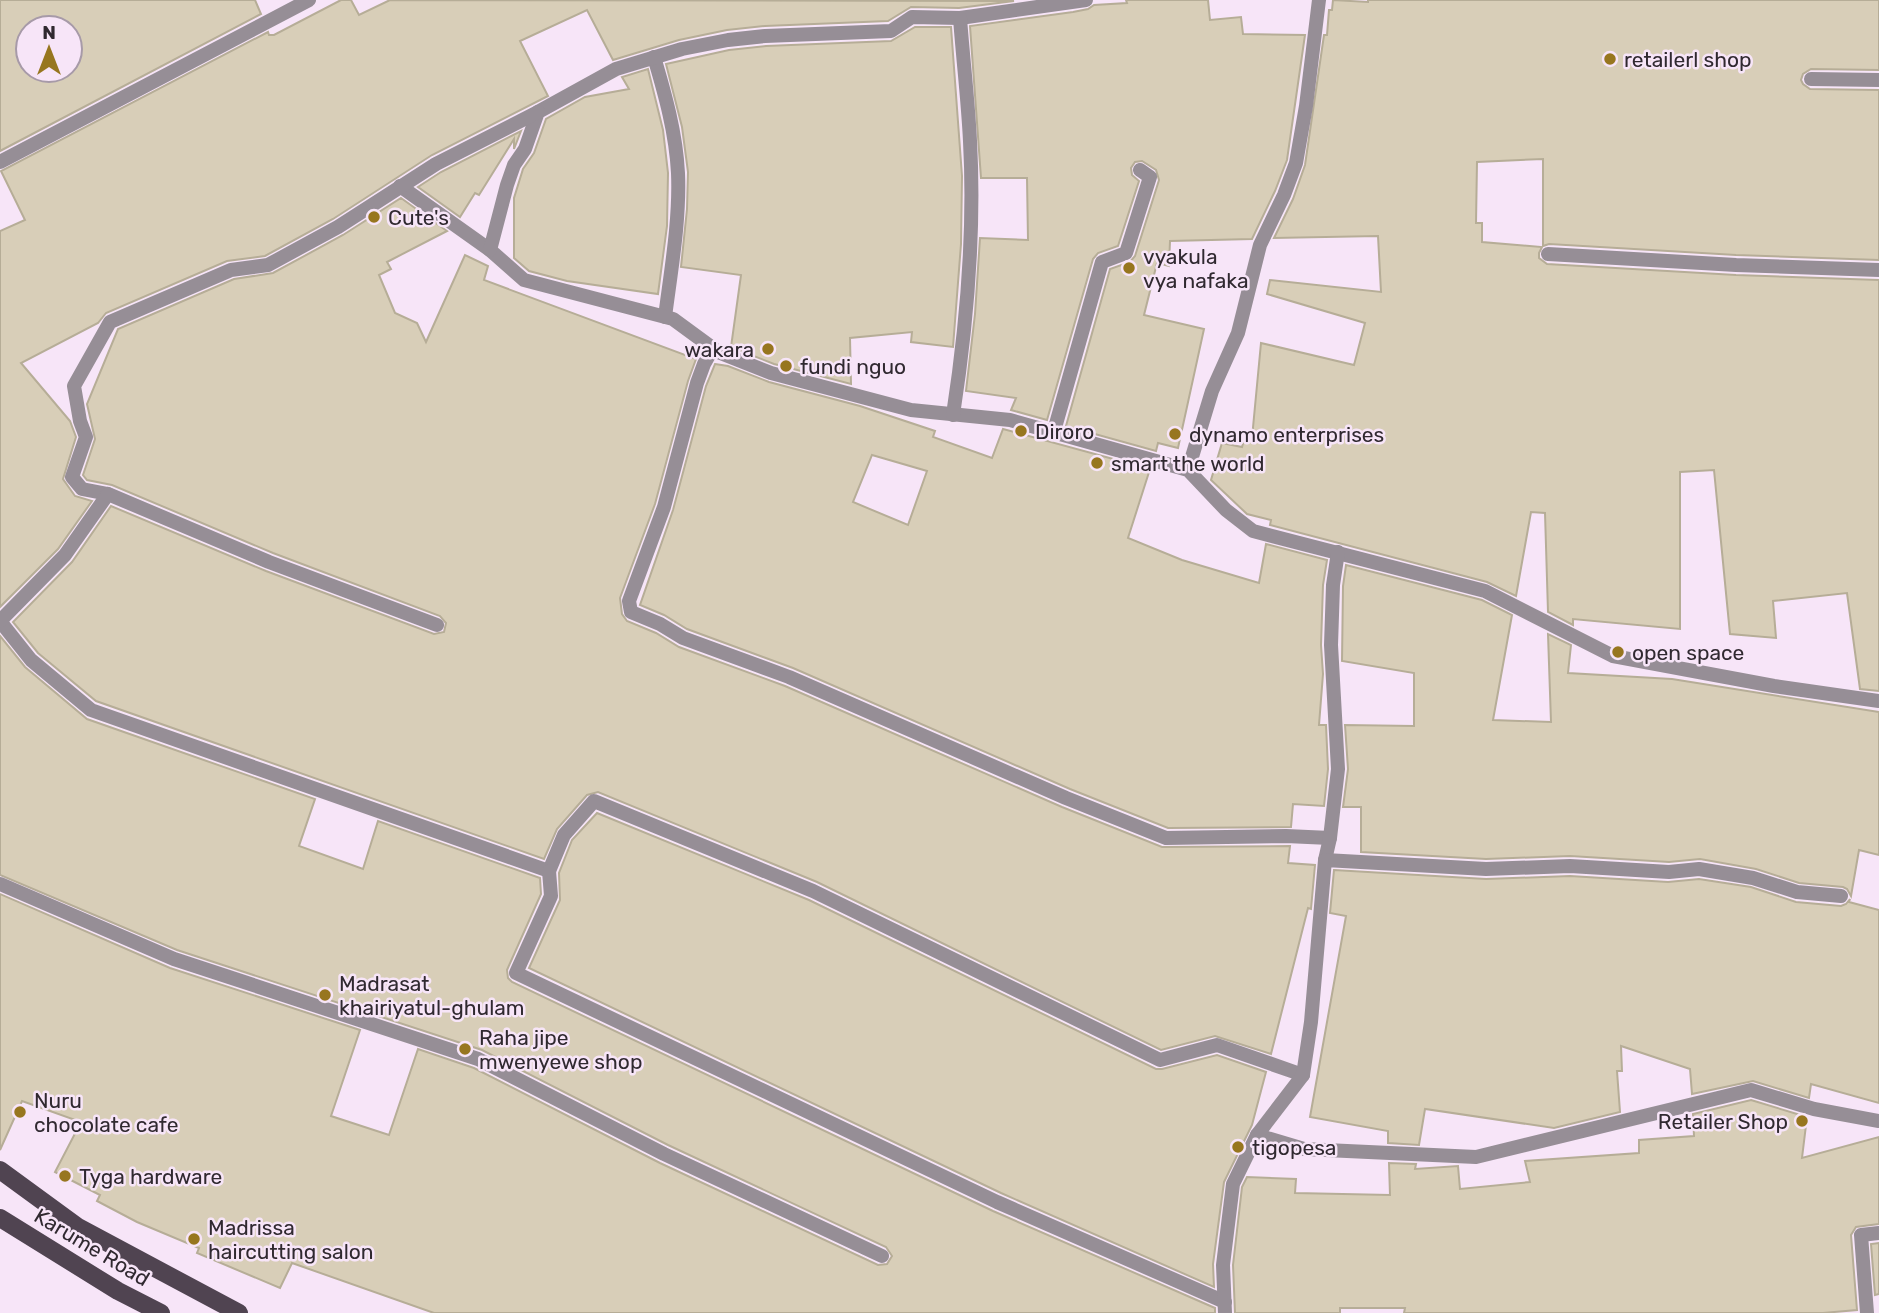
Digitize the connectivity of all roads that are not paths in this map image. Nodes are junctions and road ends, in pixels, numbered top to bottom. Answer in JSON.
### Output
{"nodes":[{"id":1,"x":309,"y":0,"type":"edge"},
{"id":2,"x":1086,"y":0,"type":"edge"},
{"id":3,"x":1318,"y":0,"type":"edge"},
{"id":4,"x":960,"y":18,"type":"junction"},
{"id":5,"x":654,"y":57,"type":"junction"},
{"id":6,"x":1811,"y":79,"type":"dead end"},
{"id":7,"x":1879,"y":80,"type":"edge"},
{"id":8,"x":538,"y":112,"type":"junction"},
{"id":9,"x":0,"y":162,"type":"edge"},
{"id":10,"x":1140,"y":170,"type":"dead end"},
{"id":11,"x":400,"y":186,"type":"junction"},
{"id":12,"x":490,"y":250,"type":"junction"},
{"id":13,"x":1548,"y":254,"type":"dead end"},
{"id":14,"x":1879,"y":270,"type":"edge"},
{"id":15,"x":665,"y":317,"type":"junction"},
{"id":16,"x":713,"y":348,"type":"junction"},
{"id":17,"x":953,"y":415,"type":"junction"},
{"id":18,"x":1054,"y":431,"type":"junction"},
{"id":19,"x":1188,"y":470,"type":"junction"},
{"id":20,"x":108,"y":494,"type":"junction"},
{"id":21,"x":1338,"y":552,"type":"junction"},
{"id":22,"x":0,"y":621,"type":"edge"},
{"id":23,"x":437,"y":625,"type":"dead end"},
{"id":24,"x":1879,"y":701,"type":"edge"},
{"id":25,"x":1330,"y":838,"type":"junction"},
{"id":26,"x":1325,"y":860,"type":"junction"},
{"id":27,"x":550,"y":871,"type":"junction"},
{"id":28,"x":0,"y":884,"type":"edge"},
{"id":29,"x":1841,"y":896,"type":"dead end"},
{"id":30,"x":1303,"y":1075,"type":"junction"},
{"id":31,"x":1879,"y":1121,"type":"edge"},
{"id":32,"x":1257,"y":1135,"type":"junction"},
{"id":33,"x":0,"y":1170,"type":"edge"},
{"id":34,"x":0,"y":1219,"type":"edge"},
{"id":35,"x":1879,"y":1233,"type":"edge"},
{"id":36,"x":882,"y":1256,"type":"dead end"},
{"id":37,"x":1225,"y":1308,"type":"edge"},
{"id":38,"x":161,"y":1313,"type":"edge"},
{"id":39,"x":239,"y":1313,"type":"edge"},
{"id":40,"x":1867,"y":1313,"type":"edge"}],
"edges":[{"from":1,"to":9,"type":"street"},
{"from":2,"to":4,"type":"street"},
{"from":3,"to":19,"type":"street"},
{"from":4,"to":5,"type":"street"},
{"from":4,"to":17,"type":"street"},
{"from":5,"to":8,"type":"street"},
{"from":5,"to":15,"type":"street"},
{"from":6,"to":7,"type":"street"},
{"from":8,"to":11,"type":"street"},
{"from":8,"to":12,"type":"street"},
{"from":10,"to":18,"type":"street"},
{"from":11,"to":12,"type":"street"},
{"from":11,"to":20,"type":"street"},
{"from":12,"to":15,"type":"street"},
{"from":13,"to":14,"type":"street"},
{"from":15,"to":16,"type":"street"},
{"from":16,"to":17,"type":"street"},
{"from":16,"to":25,"type":"street"},
{"from":17,"to":18,"type":"street"},
{"from":18,"to":19,"type":"street"},
{"from":19,"to":21,"type":"street"},
{"from":20,"to":22,"type":"street"},
{"from":20,"to":23,"type":"street"},
{"from":21,"to":24,"type":"street"},
{"from":21,"to":25,"type":"street"},
{"from":22,"to":27,"type":"street"},
{"from":25,"to":26,"type":"street"},
{"from":26,"to":29,"type":"street"},
{"from":26,"to":30,"type":"street"},
{"from":27,"to":30,"type":"street"},
{"from":27,"to":37,"type":"street"},
{"from":28,"to":36,"type":"street"},
{"from":30,"to":32,"type":"street"},
{"from":31,"to":32,"type":"street"},
{"from":32,"to":37,"type":"street"},
{"from":33,"to":39,"type":"main road"},
{"from":34,"to":38,"type":"main road","name":"Karume Road"},
{"from":35,"to":40,"type":"street"}]}
